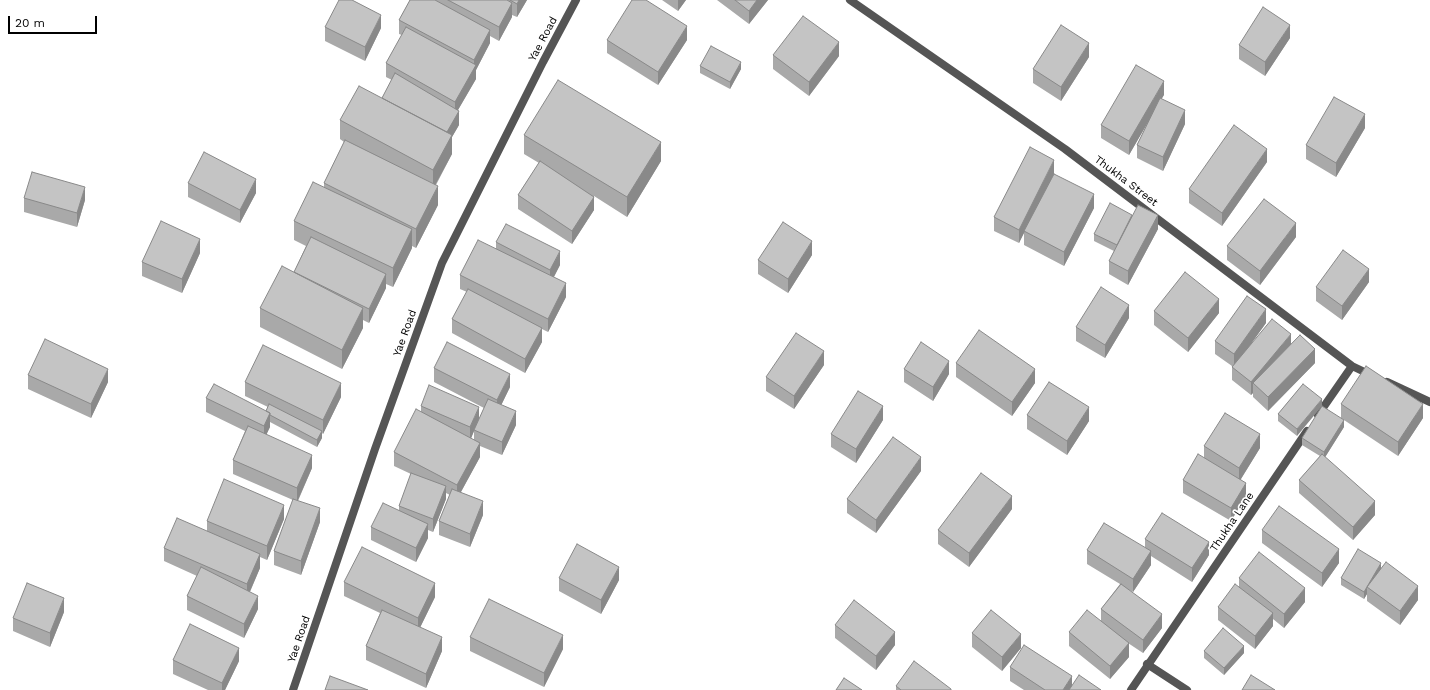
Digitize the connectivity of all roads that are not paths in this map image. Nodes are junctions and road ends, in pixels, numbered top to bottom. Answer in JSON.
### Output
{"nodes":[{"id":1,"x":576,"y":0,"type":"edge"},
{"id":2,"x":850,"y":0,"type":"edge"},
{"id":3,"x":1352,"y":366,"type":"junction"},
{"id":4,"x":1430,"y":402,"type":"edge"},
{"id":5,"x":1147,"y":664,"type":"junction"},
{"id":6,"x":294,"y":690,"type":"edge"},
{"id":7,"x":1131,"y":690,"type":"edge"},
{"id":8,"x":1187,"y":690,"type":"edge"}],
"edges":[{"from":1,"to":6,"type":"street","name":"Yae Road"},
{"from":2,"to":3,"type":"street","name":"Thukha Street"},
{"from":3,"to":4,"type":"street","name":"Thukha Street"},
{"from":3,"to":5,"type":"street","name":"Thukha Lane"},
{"from":5,"to":7,"type":"street","name":"Thukha Lane"},
{"from":5,"to":8,"type":"street"}]}
